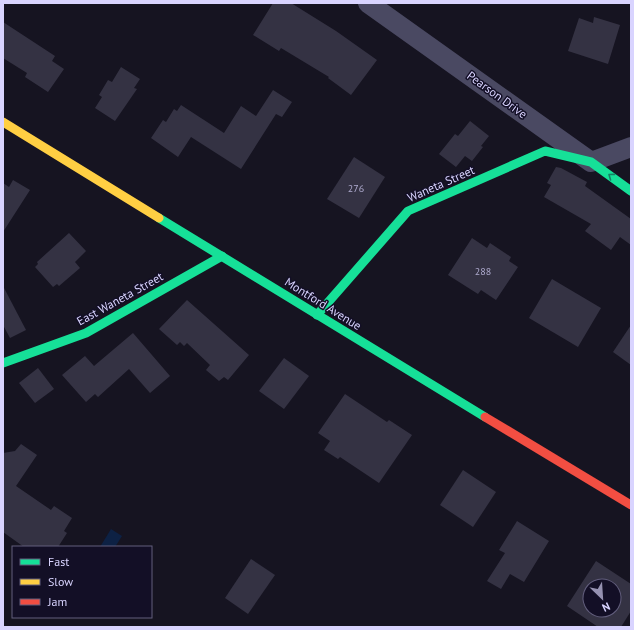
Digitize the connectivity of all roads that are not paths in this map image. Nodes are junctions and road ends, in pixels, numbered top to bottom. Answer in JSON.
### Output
{"nodes":[{"id":1,"x":368,"y":3,"type":"edge"},
{"id":2,"x":3,"y":122,"type":"edge"},
{"id":3,"x":631,"y":147,"type":"edge"},
{"id":4,"x":591,"y":162,"type":"junction"},
{"id":5,"x":631,"y":191,"type":"edge"},
{"id":6,"x":222,"y":256,"type":"junction"},
{"id":7,"x":317,"y":315,"type":"junction"},
{"id":8,"x":3,"y":363,"type":"edge"},
{"id":9,"x":631,"y":505,"type":"edge"}],
"edges":[{"from":1,"to":4,"type":"street","name":"Pearson Drive"},
{"from":2,"to":6,"type":"street","name":"Montford Avenue"},
{"from":3,"to":4,"type":"street"},
{"from":5,"to":4,"type":"street","one_way":true},
{"from":4,"to":7,"type":"street","name":"Waneta Street"},
{"from":6,"to":7,"type":"street","name":"Montford Avenue"},
{"from":6,"to":8,"type":"street","name":"East Waneta Street"},
{"from":7,"to":9,"type":"street","name":"Montford Avenue"}]}
